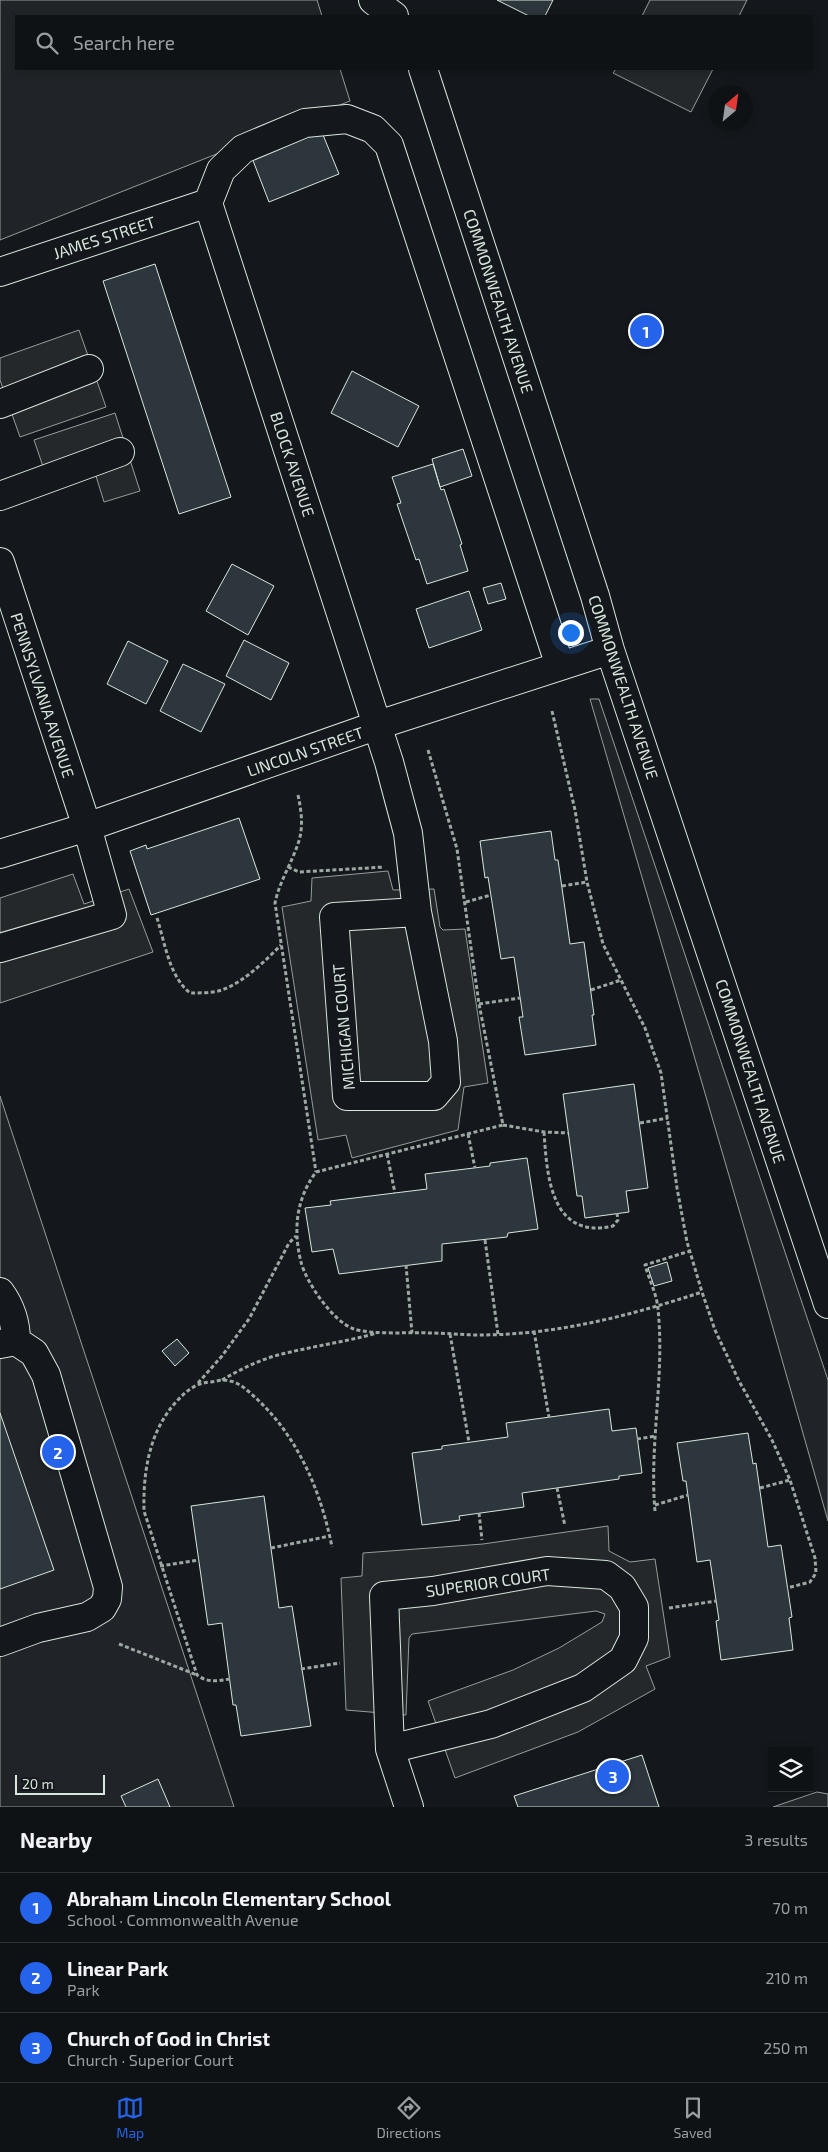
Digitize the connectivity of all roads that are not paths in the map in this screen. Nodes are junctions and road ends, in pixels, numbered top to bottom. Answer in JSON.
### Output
{"nodes":[{"id":1,"x":373,"y":0,"type":"edge"},
{"id":2,"x":393,"y":15,"type":"edge"},
{"id":3,"x":423,"y":70,"type":"edge"},
{"id":4,"x":208,"y":203,"type":"junction"},
{"id":5,"x":0,"y":272,"type":"edge"},
{"id":6,"x":89,"y":369,"type":"dead end"},
{"id":7,"x":0,"y":404,"type":"edge"},
{"id":8,"x":120,"y":452,"type":"dead end"},
{"id":9,"x":0,"y":496,"type":"edge"},
{"id":10,"x":0,"y":562,"type":"edge"},
{"id":11,"x":610,"y":650,"type":"junction"},
{"id":12,"x":560,"y":666,"type":"junction"},
{"id":13,"x":378,"y":725,"type":"junction"},
{"id":14,"x":87,"y":827,"type":"junction"},
{"id":15,"x":0,"y":854,"type":"edge"},
{"id":16,"x":417,"y":912,"type":"junction"},
{"id":17,"x":0,"y":948,"type":"edge"},
{"id":18,"x":0,"y":1292,"type":"edge"},
{"id":19,"x":828,"y":1304,"type":"edge"},
{"id":20,"x":8,"y":1343,"type":"edge"},
{"id":21,"x":0,"y":1642,"type":"edge"},
{"id":22,"x":390,"y":1749,"type":"junction"},
{"id":23,"x":409,"y":1807,"type":"edge"}],
"edges":[{"from":1,"to":2,"type":"street"},
{"from":3,"to":11,"type":"street","name":"COMMONWEALTH AVENUE"},
{"from":4,"to":5,"type":"street","name":"JAMES STREET"},
{"from":4,"to":12,"type":"street"},
{"from":4,"to":13,"type":"street","name":"BLOCK AVENUE"},
{"from":6,"to":7,"type":"street"},
{"from":8,"to":9,"type":"street"},
{"from":10,"to":14,"type":"street","name":"PENNSYLVANIA AVENUE"},
{"from":11,"to":12,"type":"street","name":"LINCOLN STREET"},
{"from":11,"to":19,"type":"street","name":"COMMONWEALTH AVENUE"},
{"from":12,"to":13,"type":"street","name":"LINCOLN STREET"},
{"from":13,"to":14,"type":"street","name":"LINCOLN STREET"},
{"from":13,"to":16,"type":"street","name":"MICHIGAN COURT"},
{"from":14,"to":15,"type":"street","name":"LINCOLN STREET"},
{"from":14,"to":17,"type":"street","name":"PENNSYLVANIA AVENUE"},
{"from":16,"to":16,"type":"street","name":"MICHIGAN COURT"},
{"from":18,"to":20,"type":"street"},
{"from":20,"to":21,"type":"street"},
{"from":22,"to":22,"type":"street","name":"SUPERIOR COURT"},
{"from":22,"to":23,"type":"street"}]}
